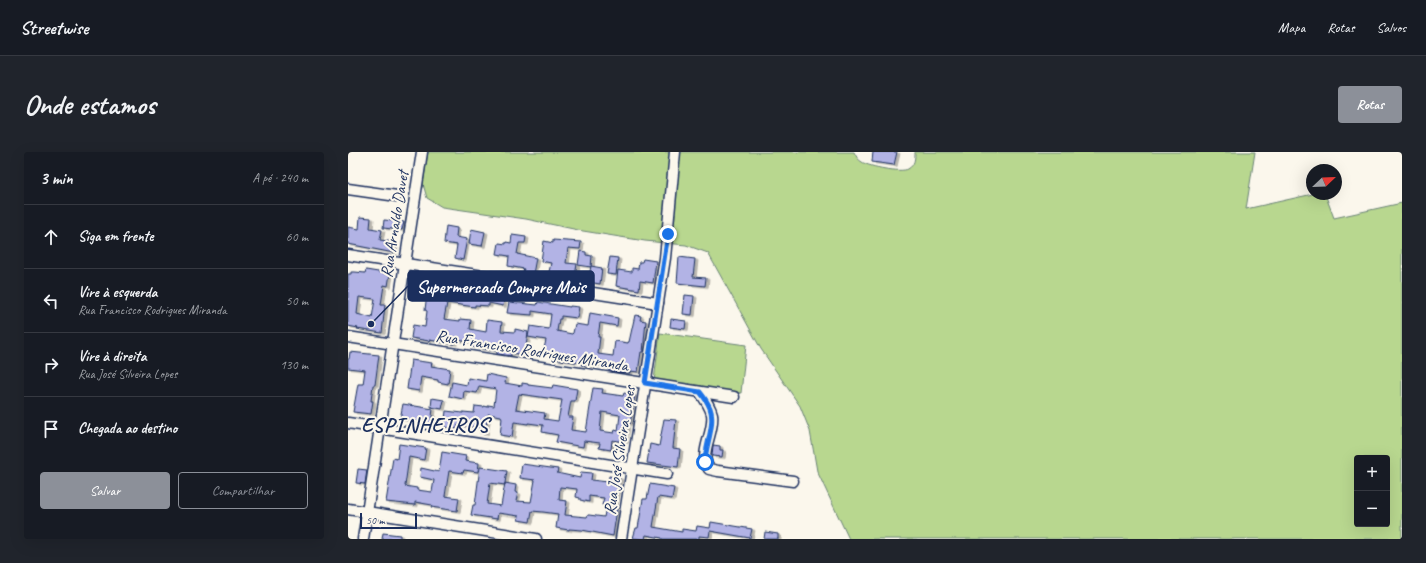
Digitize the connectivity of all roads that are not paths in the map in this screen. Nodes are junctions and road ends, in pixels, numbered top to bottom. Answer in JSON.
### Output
{"nodes":[{"id":1,"x":422,"y":152,"type":"edge"},
{"id":2,"x":674,"y":152,"type":"edge"},
{"id":3,"x":348,"y":189,"type":"edge"},
{"id":4,"x":397,"y":196,"type":"dead end"},
{"id":5,"x":348,"y":255,"type":"edge"},
{"id":6,"x":405,"y":264,"type":"junction"},
{"id":7,"x":658,"y":303,"type":"junction"},
{"id":8,"x":348,"y":337,"type":"edge"},
{"id":9,"x":392,"y":344,"type":"junction"},
{"id":10,"x":645,"y":383,"type":"junction"},
{"id":11,"x":700,"y":392,"type":"junction"},
{"id":12,"x":734,"y":397,"type":"dead end"},
{"id":13,"x":348,"y":423,"type":"edge"},
{"id":14,"x":380,"y":428,"type":"junction"},
{"id":15,"x":632,"y":469,"type":"junction"},
{"id":16,"x":667,"y":474,"type":"dead end"},
{"id":17,"x":793,"y":481,"type":"dead end"},
{"id":18,"x":348,"y":509,"type":"edge"},
{"id":19,"x":367,"y":512,"type":"junction"},
{"id":20,"x":363,"y":539,"type":"edge"},
{"id":21,"x":536,"y":539,"type":"edge"},
{"id":22,"x":621,"y":539,"type":"edge"}],
"edges":[{"from":1,"to":6,"type":"street","name":"Rua Arnaldo Davet"},
{"from":2,"to":7,"type":"street","name":"Rua José Silveira Lopes"},
{"from":3,"to":4,"type":"street"},
{"from":5,"to":6,"type":"street"},
{"from":6,"to":7,"type":"street"},
{"from":6,"to":9,"type":"street","name":"Rua Arnaldo Davet"},
{"from":7,"to":10,"type":"street","name":"Rua José Silveira Lopes"},
{"from":8,"to":9,"type":"street","name":"Rua Francisco Rodrigues Miranda"},
{"from":9,"to":10,"type":"street","name":"Rua Francisco Rodrigues Miranda"},
{"from":9,"to":14,"type":"street","name":"Rua Arnaldo Davet"},
{"from":10,"to":11,"type":"street","name":"Rua Francisco Rodrigues Miranda"},
{"from":10,"to":15,"type":"street","name":"Rua José Silveira Lopes"},
{"from":11,"to":12,"type":"street","name":"Rua Francisco Rodrigues Miranda"},
{"from":11,"to":17,"type":"street"},
{"from":13,"to":14,"type":"street"},
{"from":14,"to":15,"type":"street"},
{"from":14,"to":19,"type":"street","name":"Rua Arnaldo Davet"},
{"from":15,"to":16,"type":"street"},
{"from":15,"to":22,"type":"street","name":"Rua José Silveira Lopes"},
{"from":18,"to":19,"type":"street"},
{"from":19,"to":20,"type":"street","name":"Rua Arnaldo Davet"},
{"from":19,"to":21,"type":"street"}]}
